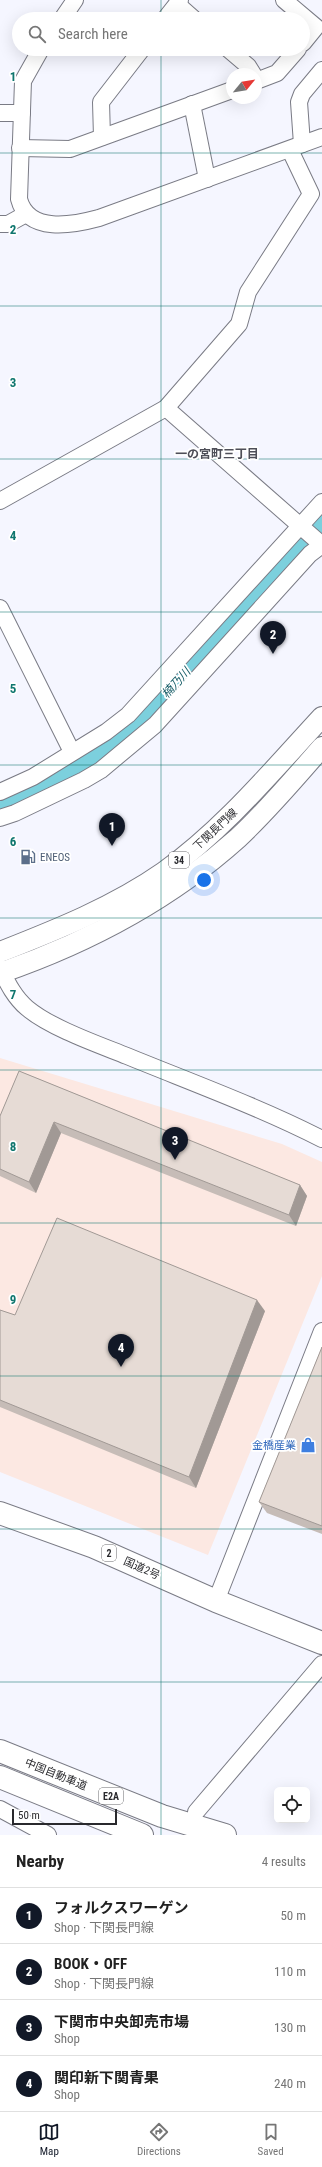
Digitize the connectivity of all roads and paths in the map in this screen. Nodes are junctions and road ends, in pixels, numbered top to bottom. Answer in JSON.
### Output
{"nodes":[{"id":1,"x":75,"y":0,"type":"edge"},
{"id":2,"x":284,"y":0,"type":"edge"},
{"id":3,"x":178,"y":2,"type":"edge"},
{"id":4,"x":67,"y":12,"type":"edge"},
{"id":5,"x":170,"y":12,"type":"edge"},
{"id":6,"x":187,"y":12,"type":"edge"},
{"id":7,"x":298,"y":12,"type":"edge"},
{"id":8,"x":310,"y":22,"type":"edge"},
{"id":9,"x":310,"y":34,"type":"edge"},
{"id":10,"x":37,"y":56,"type":"edge"},
{"id":11,"x":137,"y":56,"type":"edge"},
{"id":12,"x":236,"y":56,"type":"edge"},
{"id":13,"x":292,"y":56,"type":"edge"},
{"id":14,"x":249,"y":68,"type":"edge"},
{"id":15,"x":322,"y":70,"type":"edge"},
{"id":16,"x":262,"y":77,"type":"edge"},
{"id":17,"x":226,"y":92,"type":"edge"},
{"id":18,"x":192,"y":104,"type":"junction"},
{"id":19,"x":0,"y":113,"type":"edge"},
{"id":20,"x":22,"y":113,"type":"junction"},
{"id":21,"x":102,"y":137,"type":"junction"},
{"id":22,"x":322,"y":137,"type":"edge"},
{"id":23,"x":296,"y":147,"type":"junction"},
{"id":24,"x":20,"y":148,"type":"junction"},
{"id":25,"x":207,"y":179,"type":"junction"},
{"id":26,"x":26,"y":214,"type":"junction"},
{"id":27,"x":0,"y":224,"type":"edge"},
{"id":28,"x":166,"y":408,"type":"junction"},
{"id":29,"x":0,"y":501,"type":"edge"},
{"id":30,"x":322,"y":502,"type":"edge"},
{"id":31,"x":303,"y":527,"type":"junction"},
{"id":32,"x":321,"y":544,"type":"edge"},
{"id":33,"x":0,"y":608,"type":"edge"},
{"id":34,"x":322,"y":717,"type":"edge"},
{"id":35,"x":322,"y":747,"type":"edge"},
{"id":36,"x":72,"y":752,"type":"junction"},
{"id":37,"x":0,"y":792,"type":"edge"},
{"id":38,"x":0,"y":818,"type":"edge"},
{"id":39,"x":0,"y":952,"type":"edge"},
{"id":40,"x":1,"y":971,"type":"edge"},
{"id":41,"x":322,"y":1139,"type":"edge"},
{"id":42,"x":322,"y":1331,"type":"edge"},
{"id":43,"x":0,"y":1513,"type":"edge"},
{"id":44,"x":0,"y":1529,"type":"edge"},
{"id":45,"x":216,"y":1601,"type":"junction"},
{"id":46,"x":322,"y":1643,"type":"edge"},
{"id":47,"x":322,"y":1664,"type":"edge"},
{"id":48,"x":0,"y":1751,"type":"edge"},
{"id":49,"x":0,"y":1777,"type":"edge"},
{"id":50,"x":0,"y":1809,"type":"edge"},
{"id":51,"x":196,"y":1812,"type":"dead end"},
{"id":52,"x":48,"y":1835,"type":"edge"},
{"id":53,"x":142,"y":1835,"type":"edge"},
{"id":54,"x":226,"y":1835,"type":"edge"}],
"edges":[{"from":1,"to":4,"type":"street"},
{"from":2,"to":7,"type":"street"},
{"from":3,"to":5,"type":"street"},
{"from":3,"to":6,"type":"street"},
{"from":8,"to":9,"type":"street"},
{"from":10,"to":20,"type":"street"},
{"from":11,"to":21,"type":"street"},
{"from":12,"to":14,"type":"street"},
{"from":13,"to":16,"type":"street"},
{"from":15,"to":23,"type":"street"},
{"from":17,"to":18,"type":"street"},
{"from":18,"to":21,"type":"street"},
{"from":18,"to":25,"type":"street"},
{"from":19,"to":20,"type":"street"},
{"from":20,"to":24,"type":"street"},
{"from":21,"to":24,"type":"street"},
{"from":22,"to":23,"type":"street"},
{"from":23,"to":25,"type":"street"},
{"from":23,"to":28,"type":"street"},
{"from":24,"to":26,"type":"street"},
{"from":25,"to":26,"type":"street"},
{"from":26,"to":27,"type":"street"},
{"from":28,"to":29,"type":"street"},
{"from":28,"to":31,"type":"street"},
{"from":30,"to":31,"type":"street"},
{"from":31,"to":32,"type":"street"},
{"from":31,"to":36,"type":"street"},
{"from":32,"to":38,"type":"street"},
{"from":33,"to":36,"type":"street"},
{"from":34,"to":39,"type":"main road","name":"下関長門線","number":"34"},
{"from":35,"to":40,"type":"main road","name":"下関長門線","number":"34"},
{"from":36,"to":37,"type":"street"},
{"from":40,"to":41,"type":"street"},
{"from":42,"to":45,"type":"street"},
{"from":43,"to":45,"type":"highway","name":"国道2号","number":"2"},
{"from":44,"to":45,"type":"highway","name":"国道2号","number":"2"},
{"from":45,"to":46,"type":"highway","name":"国道2号","number":"2"},
{"from":47,"to":51,"type":"street"},
{"from":48,"to":54,"type":"highway","name":"中国自動車道","number":"E2A"},
{"from":49,"to":53,"type":"highway","number":"E2A"},
{"from":50,"to":52,"type":"street"}]}
